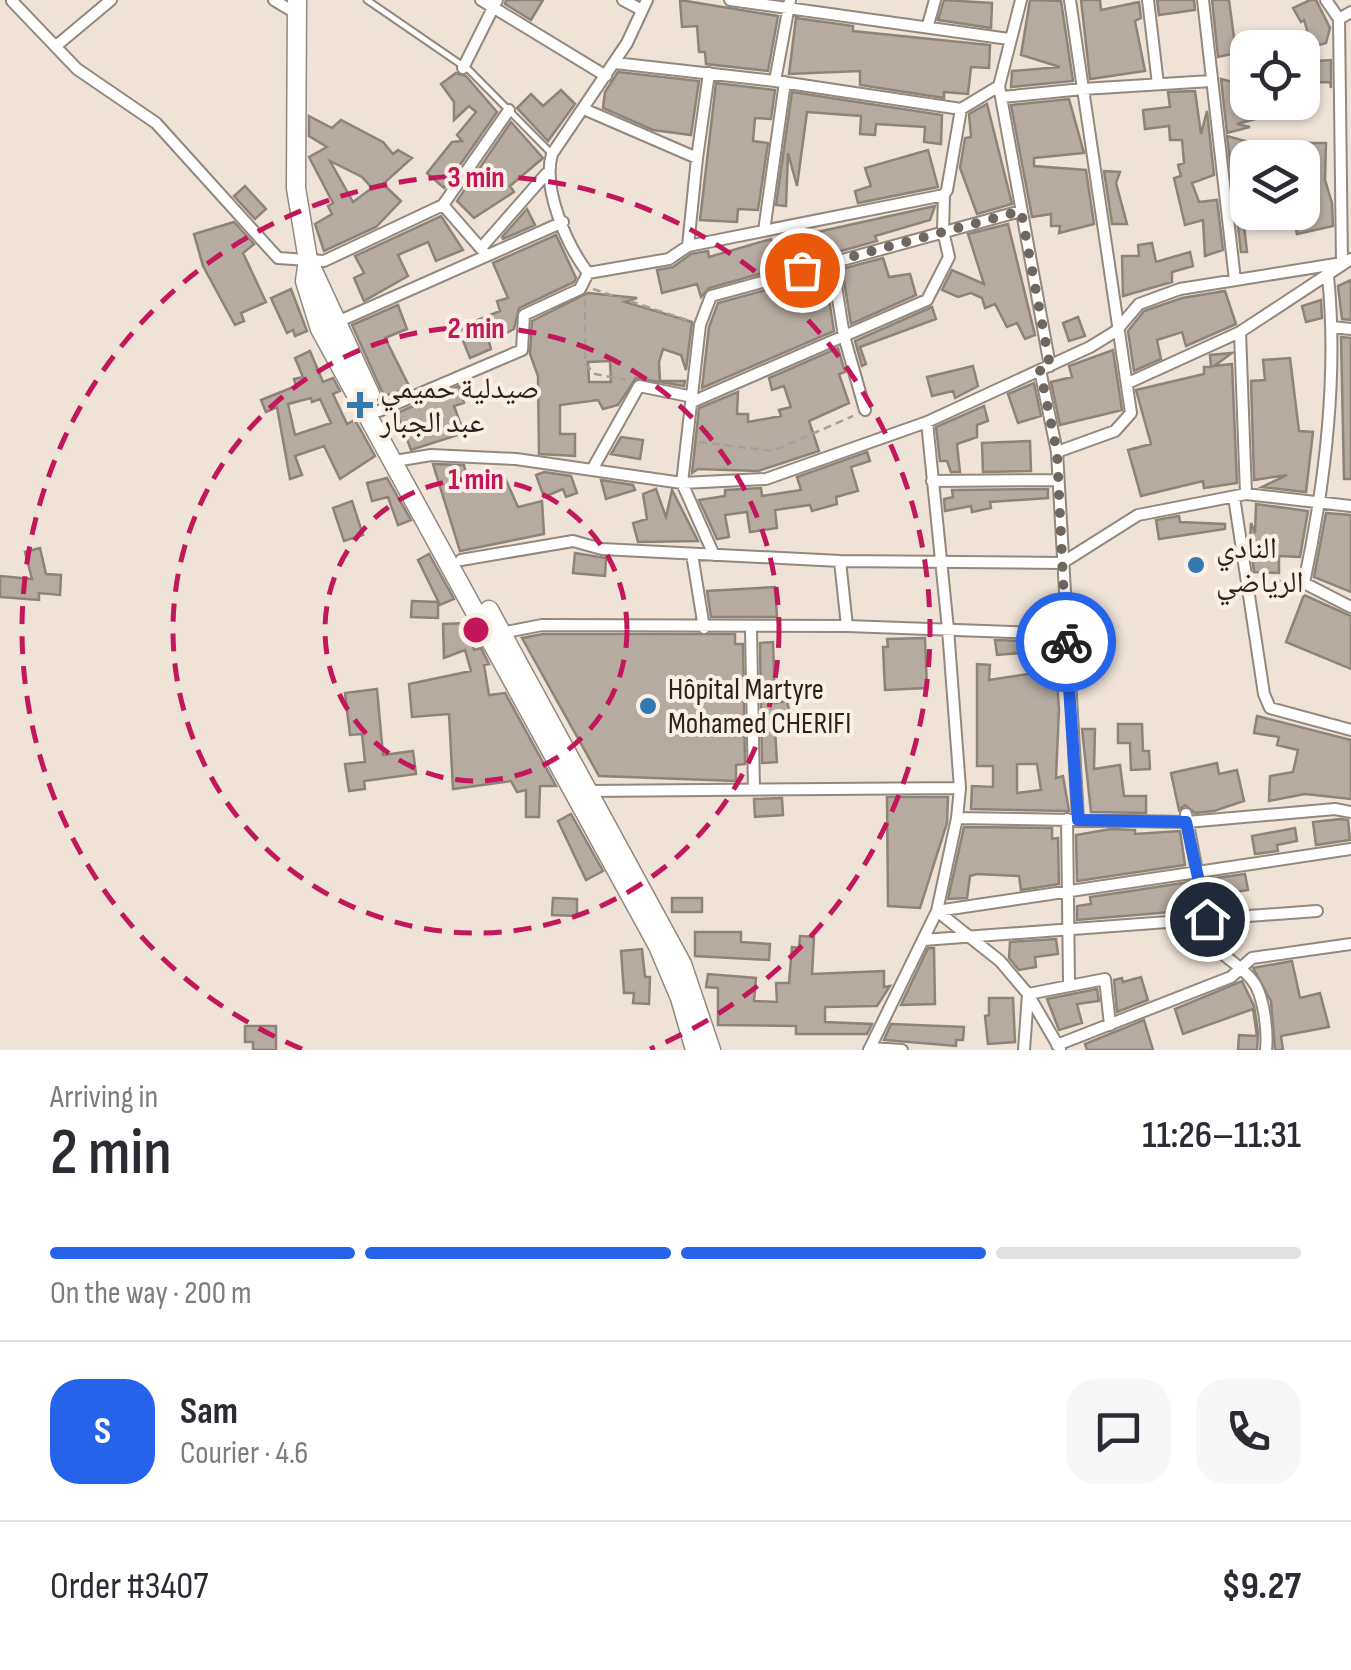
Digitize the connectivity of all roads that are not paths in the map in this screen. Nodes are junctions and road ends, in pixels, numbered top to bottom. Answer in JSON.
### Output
{"nodes":[{"id":1,"x":13,"y":0,"type":"edge"},
{"id":2,"x":111,"y":0,"type":"edge"},
{"id":3,"x":274,"y":0,"type":"edge"},
{"id":4,"x":367,"y":0,"type":"edge"},
{"id":5,"x":481,"y":0,"type":"edge"},
{"id":6,"x":623,"y":0,"type":"edge"},
{"id":7,"x":730,"y":0,"type":"edge"},
{"id":8,"x":935,"y":0,"type":"edge"},
{"id":9,"x":1022,"y":0,"type":"edge"},
{"id":10,"x":1070,"y":0,"type":"edge"},
{"id":11,"x":1148,"y":0,"type":"edge"},
{"id":12,"x":1203,"y":0,"type":"edge"},
{"id":13,"x":1326,"y":0,"type":"edge"},
{"id":14,"x":494,"y":4,"type":"edge"},
{"id":15,"x":790,"y":4,"type":"edge"},
{"id":16,"x":645,"y":5,"type":"edge"},
{"id":17,"x":0,"y":7,"type":"edge"},
{"id":18,"x":297,"y":7,"type":"edge"},
{"id":19,"x":1351,"y":12,"type":"edge"},
{"id":20,"x":1339,"y":19,"type":"junction"},
{"id":21,"x":928,"y":26,"type":"junction"},
{"id":22,"x":1009,"y":39,"type":"junction"},
{"id":23,"x":56,"y":46,"type":"junction"},
{"id":24,"x":615,"y":63,"type":"junction"},
{"id":25,"x":463,"y":68,"type":"junction"},
{"id":26,"x":709,"y":74,"type":"junction"},
{"id":27,"x":606,"y":76,"type":"junction"},
{"id":28,"x":780,"y":81,"type":"junction"},
{"id":29,"x":1211,"y":81,"type":"junction"},
{"id":30,"x":1158,"y":84,"type":"junction"},
{"id":31,"x":1082,"y":89,"type":"junction"},
{"id":32,"x":1001,"y":91,"type":"junction"},
{"id":33,"x":961,"y":109,"type":"junction"},
{"id":34,"x":509,"y":110,"type":"junction"},
{"id":35,"x":586,"y":110,"type":"junction"},
{"id":36,"x":552,"y":154,"type":"junction"},
{"id":37,"x":697,"y":158,"type":"junction"},
{"id":38,"x":546,"y":174,"type":"junction"},
{"id":39,"x":944,"y":194,"type":"junction"},
{"id":40,"x":443,"y":205,"type":"junction"},
{"id":41,"x":1021,"y":211,"type":"junction"},
{"id":42,"x":564,"y":222,"type":"junction"},
{"id":43,"x":764,"y":231,"type":"junction"},
{"id":44,"x":943,"y":231,"type":"junction"},
{"id":45,"x":688,"y":246,"type":"junction"},
{"id":46,"x":485,"y":252,"type":"junction"},
{"id":47,"x":308,"y":260,"type":"junction"},
{"id":48,"x":832,"y":261,"type":"junction"},
{"id":49,"x":1347,"y":261,"type":"edge"},
{"id":50,"x":588,"y":272,"type":"junction"},
{"id":51,"x":1328,"y":276,"type":"junction"},
{"id":52,"x":1235,"y":280,"type":"junction"},
{"id":53,"x":327,"y":326,"type":"junction"},
{"id":54,"x":1332,"y":327,"type":"junction"},
{"id":55,"x":1351,"y":329,"type":"edge"},
{"id":56,"x":1116,"y":331,"type":"junction"},
{"id":57,"x":1240,"y":332,"type":"junction"},
{"id":58,"x":844,"y":336,"type":"junction"},
{"id":59,"x":1045,"y":368,"type":"junction"},
{"id":60,"x":1128,"y":383,"type":"junction"},
{"id":61,"x":693,"y":399,"type":"junction"},
{"id":62,"x":865,"y":410,"type":"road end"},
{"id":63,"x":378,"y":412,"type":"junction"},
{"id":64,"x":927,"y":422,"type":"junction"},
{"id":65,"x":1057,"y":452,"type":"junction"},
{"id":66,"x":400,"y":460,"type":"junction"},
{"id":67,"x":593,"y":468,"type":"junction"},
{"id":68,"x":1057,"y":480,"type":"junction"},
{"id":69,"x":932,"y":481,"type":"junction"},
{"id":70,"x":682,"y":483,"type":"junction"},
{"id":71,"x":1240,"y":495,"type":"junction"},
{"id":72,"x":1321,"y":501,"type":"junction"},
{"id":73,"x":1351,"y":506,"type":"edge"},
{"id":74,"x":692,"y":554,"type":"junction"},
{"id":75,"x":714,"y":554,"type":"junction"},
{"id":76,"x":461,"y":560,"type":"junction"},
{"id":77,"x":940,"y":560,"type":"junction"},
{"id":78,"x":840,"y":561,"type":"junction"},
{"id":79,"x":1062,"y":564,"type":"junction"},
{"id":80,"x":1351,"y":607,"type":"edge"},
{"id":81,"x":847,"y":626,"type":"junction"},
{"id":82,"x":704,"y":628,"type":"junction"},
{"id":83,"x":750,"y":628,"type":"junction"},
{"id":84,"x":948,"y":629,"type":"junction"},
{"id":85,"x":501,"y":633,"type":"junction"},
{"id":86,"x":1066,"y":634,"type":"junction"},
{"id":87,"x":1351,"y":730,"type":"edge"},
{"id":88,"x":960,"y":788,"type":"junction"},
{"id":89,"x":754,"y":790,"type":"junction"},
{"id":90,"x":581,"y":791,"type":"junction"},
{"id":91,"x":1351,"y":812,"type":"edge"},
{"id":92,"x":957,"y":818,"type":"junction"},
{"id":93,"x":1186,"y":818,"type":"junction"},
{"id":94,"x":1072,"y":819,"type":"junction"},
{"id":95,"x":1351,"y":849,"type":"edge"},
{"id":96,"x":1199,"y":872,"type":"junction"},
{"id":97,"x":1071,"y":891,"type":"junction"},
{"id":98,"x":937,"y":911,"type":"junction"},
{"id":99,"x":1317,"y":911,"type":"dead end"},
{"id":100,"x":1207,"y":919,"type":"junction"},
{"id":101,"x":1072,"y":931,"type":"junction"},
{"id":102,"x":923,"y":940,"type":"junction"},
{"id":103,"x":971,"y":940,"type":"junction"},
{"id":104,"x":1351,"y":944,"type":"edge"},
{"id":105,"x":1238,"y":968,"type":"junction"},
{"id":106,"x":1070,"y":982,"type":"junction"},
{"id":107,"x":1028,"y":994,"type":"junction"},
{"id":108,"x":1110,"y":1025,"type":"junction"},
{"id":109,"x":698,"y":1038,"type":"edge"},
{"id":110,"x":1058,"y":1048,"type":"edge"},
{"id":111,"x":870,"y":1049,"type":"edge"},
{"id":112,"x":711,"y":1050,"type":"edge"},
{"id":113,"x":902,"y":1050,"type":"edge"},
{"id":114,"x":1024,"y":1050,"type":"edge"},
{"id":115,"x":1266,"y":1050,"type":"edge"}],
"edges":[{"from":1,"to":17,"type":"street"},
{"from":1,"to":23,"type":"street"},
{"from":2,"to":23,"type":"street"},
{"from":3,"to":18,"type":"street"},
{"from":4,"to":25,"type":"lane"},
{"from":5,"to":14,"type":"street"},
{"from":6,"to":16,"type":"street"},
{"from":7,"to":15,"type":"street"},
{"from":8,"to":21,"type":"street"},
{"from":9,"to":22,"type":"street"},
{"from":10,"to":31,"type":"street"},
{"from":11,"to":30,"type":"street"},
{"from":12,"to":29,"type":"street"},
{"from":13,"to":20,"type":"street"},
{"from":14,"to":25,"type":"street"},
{"from":14,"to":27,"type":"street"},
{"from":15,"to":21,"type":"street"},
{"from":15,"to":28,"type":"street"},
{"from":16,"to":24,"type":"street"},
{"from":18,"to":47,"type":"main road"},
{"from":19,"to":20,"type":"street"},
{"from":20,"to":49,"type":"street"},
{"from":21,"to":22,"type":"street"},
{"from":22,"to":32,"type":"street"},
{"from":23,"to":47,"type":"street"},
{"from":24,"to":26,"type":"street"},
{"from":24,"to":27,"type":"street"},
{"from":25,"to":34,"type":"lane"},
{"from":26,"to":28,"type":"street"},
{"from":26,"to":37,"type":"street"},
{"from":27,"to":35,"type":"street"},
{"from":28,"to":33,"type":"street"},
{"from":28,"to":43,"type":"street"},
{"from":29,"to":30,"type":"street"},
{"from":29,"to":52,"type":"street"},
{"from":30,"to":31,"type":"street"},
{"from":31,"to":32,"type":"street"},
{"from":31,"to":56,"type":"street"},
{"from":32,"to":33,"type":"street"},
{"from":32,"to":41,"type":"street"},
{"from":33,"to":39,"type":"street"},
{"from":34,"to":36,"type":"lane"},
{"from":34,"to":40,"type":"street"},
{"from":35,"to":36,"type":"street"},
{"from":35,"to":37,"type":"street"},
{"from":36,"to":38,"type":"street"},
{"from":37,"to":45,"type":"street"},
{"from":38,"to":42,"type":"street"},
{"from":38,"to":46,"type":"street"},
{"from":39,"to":43,"type":"street"},
{"from":39,"to":44,"type":"street"},
{"from":40,"to":46,"type":"street"},
{"from":40,"to":47,"type":"street"},
{"from":41,"to":44,"type":"street"},
{"from":41,"to":59,"type":"street"},
{"from":42,"to":46,"type":"street"},
{"from":42,"to":50,"type":"street"},
{"from":43,"to":45,"type":"street"},
{"from":44,"to":48,"type":"street"},
{"from":44,"to":58,"type":"street"},
{"from":45,"to":50,"type":"street"},
{"from":46,"to":53,"type":"street"},
{"from":47,"to":53,"type":"main road"},
{"from":48,"to":58,"type":"street"},
{"from":48,"to":61,"type":"street"},
{"from":49,"to":51,"type":"street"},
{"from":49,"to":52,"type":"street"},
{"from":50,"to":63,"type":"street"},
{"from":51,"to":54,"type":"street"},
{"from":51,"to":57,"type":"street"},
{"from":52,"to":56,"type":"street"},
{"from":53,"to":63,"type":"main road"},
{"from":53,"to":66,"type":"main road"},
{"from":54,"to":55,"type":"street"},
{"from":54,"to":72,"type":"street"},
{"from":56,"to":59,"type":"street"},
{"from":56,"to":60,"type":"street"},
{"from":57,"to":60,"type":"street"},
{"from":57,"to":71,"type":"street"},
{"from":58,"to":61,"type":"street"},
{"from":58,"to":62,"type":"street"},
{"from":59,"to":64,"type":"street"},
{"from":59,"to":65,"type":"street"},
{"from":60,"to":65,"type":"street"},
{"from":61,"to":67,"type":"street"},
{"from":61,"to":70,"type":"street"},
{"from":63,"to":66,"type":"main road"},
{"from":64,"to":69,"type":"street"},
{"from":64,"to":70,"type":"street"},
{"from":65,"to":68,"type":"street"},
{"from":66,"to":67,"type":"street"},
{"from":66,"to":76,"type":"main road"},
{"from":66,"to":90,"type":"main road"},
{"from":67,"to":70,"type":"street"},
{"from":68,"to":69,"type":"street"},
{"from":68,"to":79,"type":"street"},
{"from":69,"to":77,"type":"street"},
{"from":70,"to":75,"type":"street"},
{"from":71,"to":72,"type":"street"},
{"from":71,"to":79,"type":"street"},
{"from":71,"to":87,"type":"street"},
{"from":72,"to":73,"type":"street"},
{"from":72,"to":80,"type":"street"},
{"from":74,"to":75,"type":"street"},
{"from":74,"to":76,"type":"street"},
{"from":74,"to":82,"type":"street"},
{"from":75,"to":78,"type":"street"},
{"from":76,"to":85,"type":"main road"},
{"from":77,"to":78,"type":"street"},
{"from":77,"to":79,"type":"street"},
{"from":77,"to":84,"type":"street"},
{"from":78,"to":81,"type":"street"},
{"from":79,"to":86,"type":"street"},
{"from":81,"to":83,"type":"street"},
{"from":81,"to":84,"type":"street"},
{"from":82,"to":83,"type":"street"},
{"from":82,"to":85,"type":"street"},
{"from":83,"to":89,"type":"street"},
{"from":84,"to":86,"type":"street"},
{"from":84,"to":88,"type":"street"},
{"from":85,"to":90,"type":"main road"},
{"from":86,"to":94,"type":"street"},
{"from":88,"to":89,"type":"street"},
{"from":88,"to":92,"type":"street"},
{"from":89,"to":90,"type":"street"},
{"from":90,"to":109,"type":"main road"},
{"from":91,"to":93,"type":"street"},
{"from":92,"to":94,"type":"street"},
{"from":92,"to":98,"type":"street"},
{"from":93,"to":94,"type":"street"},
{"from":93,"to":96,"type":"street"},
{"from":94,"to":97,"type":"street"},
{"from":95,"to":96,"type":"street"},
{"from":96,"to":97,"type":"street"},
{"from":96,"to":100,"type":"street"},
{"from":97,"to":98,"type":"street"},
{"from":97,"to":101,"type":"street"},
{"from":98,"to":102,"type":"street"},
{"from":98,"to":103,"type":"street"},
{"from":99,"to":100,"type":"street"},
{"from":100,"to":101,"type":"street"},
{"from":100,"to":105,"type":"street"},
{"from":101,"to":103,"type":"street"},
{"from":101,"to":106,"type":"street"},
{"from":102,"to":103,"type":"street"},
{"from":102,"to":111,"type":"street"},
{"from":103,"to":107,"type":"street"},
{"from":104,"to":105,"type":"street"},
{"from":105,"to":108,"type":"street"},
{"from":105,"to":115,"type":"street"},
{"from":106,"to":107,"type":"street"},
{"from":106,"to":108,"type":"street"},
{"from":107,"to":110,"type":"street"},
{"from":107,"to":114,"type":"street"},
{"from":108,"to":110,"type":"street"},
{"from":109,"to":112,"type":"main road"},
{"from":111,"to":113,"type":"street"}]}
